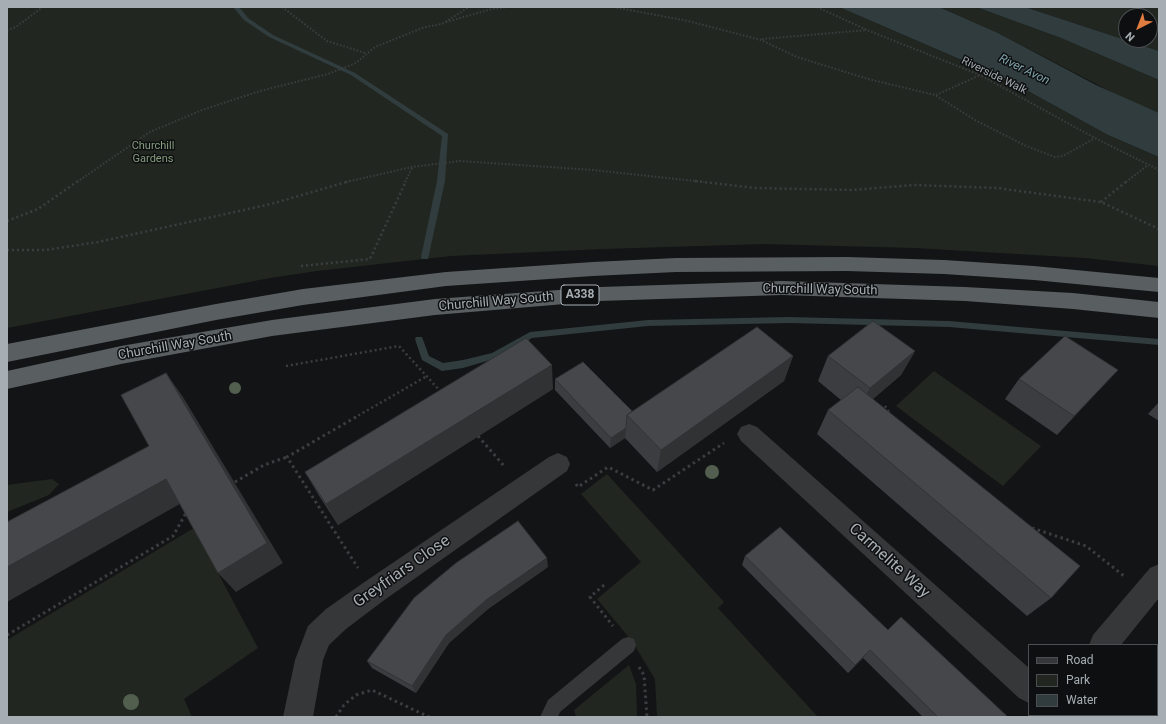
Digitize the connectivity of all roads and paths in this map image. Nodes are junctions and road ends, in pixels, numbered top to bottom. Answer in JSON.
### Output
{"nodes":[{"id":1,"x":43,"y":7,"type":"edge"},
{"id":2,"x":282,"y":7,"type":"edge"},
{"id":3,"x":469,"y":7,"type":"edge"},
{"id":4,"x":508,"y":7,"type":"edge"},
{"id":5,"x":613,"y":7,"type":"edge"},
{"id":6,"x":817,"y":7,"type":"edge"},
{"id":7,"x":442,"y":24,"type":"junction"},
{"id":8,"x":7,"y":30,"type":"edge"},
{"id":9,"x":867,"y":30,"type":"junction"},
{"id":10,"x":762,"y":40,"type":"junction"},
{"id":11,"x":366,"y":54,"type":"junction"},
{"id":12,"x":980,"y":75,"type":"junction"},
{"id":13,"x":935,"y":95,"type":"junction"},
{"id":14,"x":1095,"y":138,"type":"junction"},
{"id":15,"x":1148,"y":165,"type":"junction"},
{"id":16,"x":412,"y":167,"type":"junction"},
{"id":17,"x":1159,"y":170,"type":"edge"},
{"id":18,"x":1102,"y":202,"type":"junction"},
{"id":19,"x":7,"y":221,"type":"edge"},
{"id":20,"x":1159,"y":229,"type":"edge"},
{"id":21,"x":7,"y":250,"type":"edge"},
{"id":22,"x":301,"y":266,"type":"dead end"},
{"id":23,"x":1159,"y":285,"type":"edge"},
{"id":24,"x":1159,"y":310,"type":"edge"},
{"id":25,"x":7,"y":353,"type":"edge"},
{"id":26,"x":286,"y":366,"type":"dead end"},
{"id":27,"x":427,"y":376,"type":"junction"},
{"id":28,"x":9,"y":380,"type":"edge"},
{"id":29,"x":446,"y":398,"type":"edge"},
{"id":30,"x":885,"y":406,"type":"edge"},
{"id":31,"x":892,"y":418,"type":"edge"},
{"id":32,"x":749,"y":434,"type":"joint"},
{"id":33,"x":478,"y":436,"type":"edge"},
{"id":34,"x":287,"y":457,"type":"junction"},
{"id":35,"x":558,"y":464,"type":"joint"},
{"id":36,"x":235,"y":482,"type":"dead end"},
{"id":37,"x":523,"y":489,"type":"junction"},
{"id":38,"x":189,"y":508,"type":"edge"},
{"id":39,"x":1025,"y":526,"type":"edge"},
{"id":40,"x":1152,"y":585,"type":"edge"},
{"id":41,"x":373,"y":592,"type":"junction"},
{"id":42,"x":7,"y":635,"type":"edge"},
{"id":43,"x":1104,"y":644,"type":"edge"},
{"id":44,"x":628,"y":645,"type":"dead end"},
{"id":45,"x":1028,"y":687,"type":"edge"},
{"id":46,"x":298,"y":717,"type":"edge"},
{"id":47,"x":336,"y":717,"type":"edge"},
{"id":48,"x":429,"y":717,"type":"edge"},
{"id":49,"x":549,"y":717,"type":"edge"}],
"edges":[{"from":1,"to":8,"type":"path"},
{"from":2,"to":11,"type":"path"},
{"from":3,"to":7,"type":"path"},
{"from":4,"to":7,"type":"path"},
{"from":5,"to":10,"type":"path"},
{"from":6,"to":9,"type":"path","name":"Riverside Walk"},
{"from":7,"to":11,"type":"path"},
{"from":9,"to":10,"type":"path"},
{"from":9,"to":12,"type":"path","name":"Riverside Walk"},
{"from":10,"to":13,"type":"path"},
{"from":11,"to":19,"type":"path"},
{"from":12,"to":13,"type":"path"},
{"from":12,"to":14,"type":"path","name":"Riverside Walk"},
{"from":13,"to":14,"type":"path"},
{"from":14,"to":15,"type":"path","name":"Riverside Walk"},
{"from":15,"to":17,"type":"path","name":"Riverside Walk"},
{"from":15,"to":18,"type":"path"},
{"from":16,"to":18,"type":"path"},
{"from":16,"to":21,"type":"path"},
{"from":16,"to":22,"type":"path"},
{"from":18,"to":20,"type":"path"},
{"from":23,"to":25,"type":"highway","name":"Churchill Way South","number":"A338"},
{"from":24,"to":28,"type":"highway","name":"Churchill Way South","number":"A338"},
{"from":26,"to":27,"type":"path"},
{"from":27,"to":29,"type":"path"},
{"from":27,"to":34,"type":"path"},
{"from":30,"to":31,"type":"path"},
{"from":32,"to":35,"type":"path"},
{"from":32,"to":45,"type":"street","name":"Carmelite Way"},
{"from":33,"to":37,"type":"path"},
{"from":34,"to":36,"type":"path"},
{"from":34,"to":41,"type":"path"},
{"from":35,"to":37,"type":"street","name":"Greyfriars Close"},
{"from":37,"to":41,"type":"street","name":"Greyfriars Close"},
{"from":38,"to":42,"type":"path"},
{"from":39,"to":40,"type":"path"},
{"from":40,"to":43,"type":"street"},
{"from":41,"to":46,"type":"street","name":"Greyfriars Close"},
{"from":44,"to":49,"type":"lane"},
{"from":47,"to":48,"type":"path"}]}
